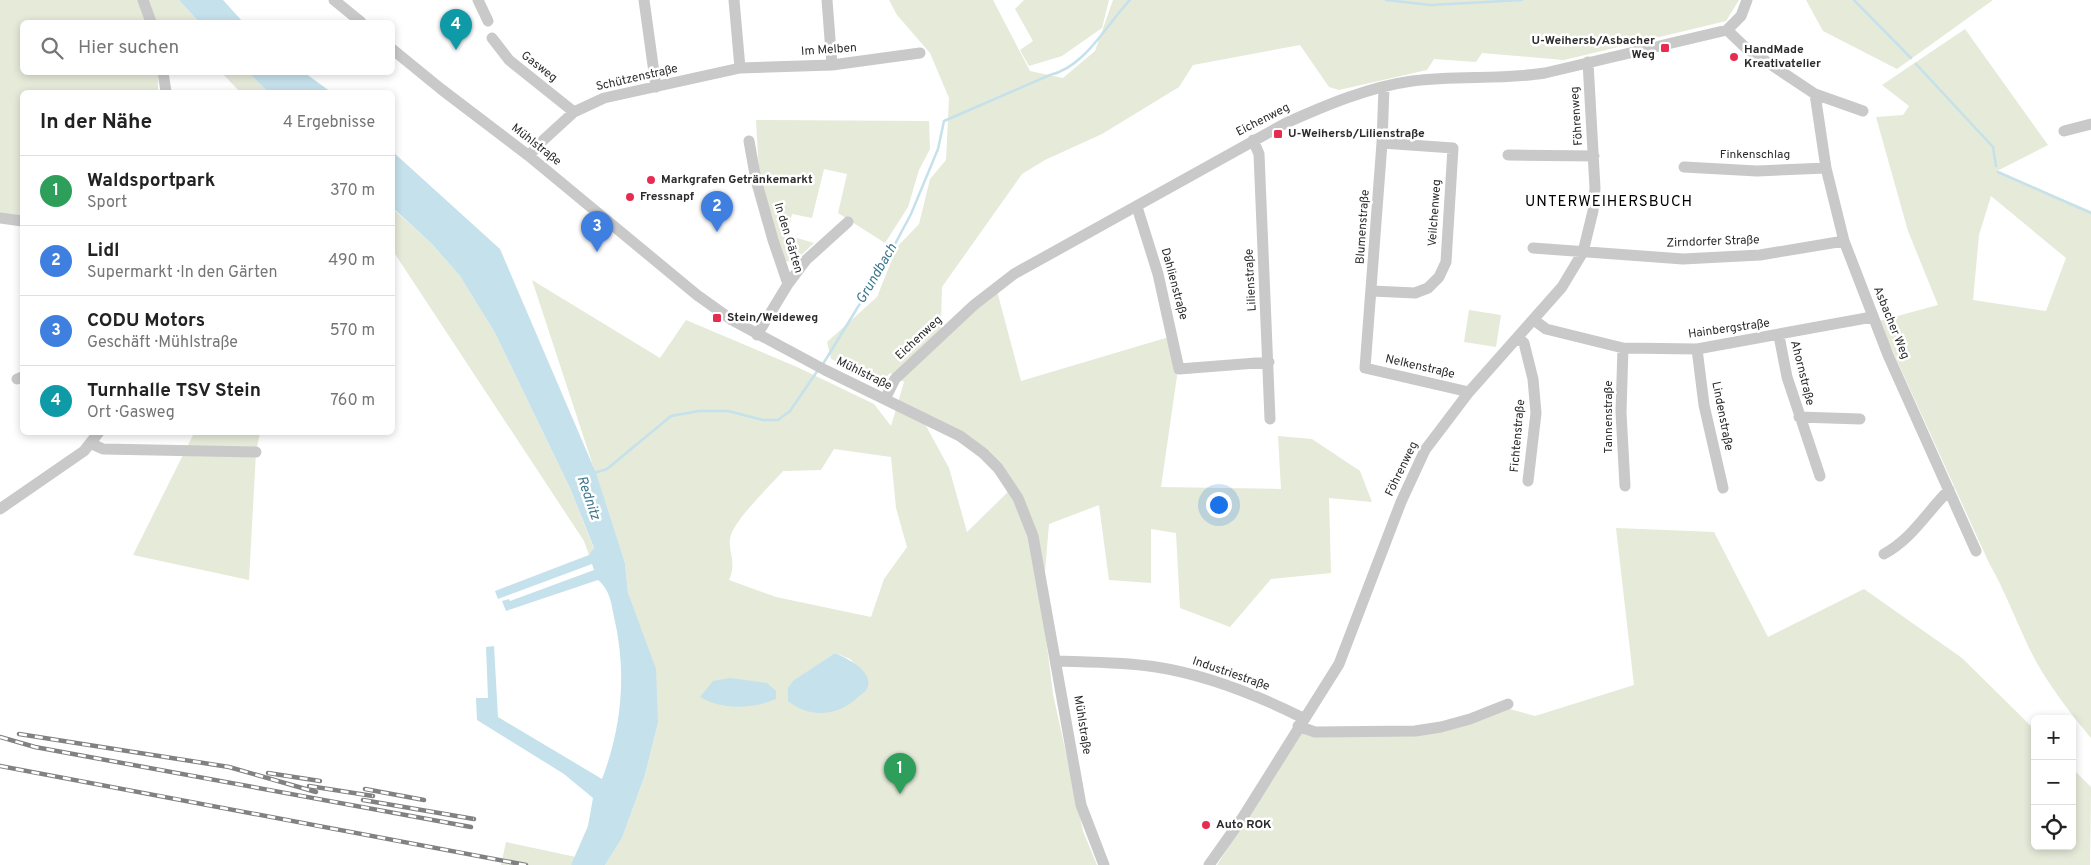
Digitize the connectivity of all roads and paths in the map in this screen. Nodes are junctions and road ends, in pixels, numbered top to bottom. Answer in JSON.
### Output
{"nodes":[{"id":1,"x":143,"y":0,"type":"edge"},
{"id":2,"x":334,"y":0,"type":"edge"},
{"id":3,"x":478,"y":0,"type":"edge"},
{"id":4,"x":644,"y":0,"type":"edge"},
{"id":5,"x":734,"y":0,"type":"edge"},
{"id":6,"x":827,"y":0,"type":"edge"},
{"id":7,"x":1748,"y":0,"type":"edge"},
{"id":8,"x":151,"y":20,"type":"edge"},
{"id":9,"x":359,"y":20,"type":"edge"},
{"id":10,"x":488,"y":21,"type":"dead end"},
{"id":11,"x":1727,"y":30,"type":"junction"},
{"id":12,"x":492,"y":38,"type":"dead end"},
{"id":13,"x":395,"y":51,"type":"edge"},
{"id":14,"x":920,"y":53,"type":"dead end"},
{"id":15,"x":1588,"y":62,"type":"junction"},
{"id":16,"x":832,"y":65,"type":"junction"},
{"id":17,"x":740,"y":68,"type":"junction"},
{"id":18,"x":163,"y":76,"type":"edge"},
{"id":19,"x":656,"y":87,"type":"junction"},
{"id":20,"x":1384,"y":87,"type":"junction"},
{"id":21,"x":166,"y":90,"type":"edge"},
{"id":22,"x":1815,"y":94,"type":"junction"},
{"id":23,"x":1863,"y":111,"type":"dead end"},
{"id":24,"x":574,"y":112,"type":"junction"},
{"id":25,"x":2091,"y":124,"type":"edge"},
{"id":26,"x":2064,"y":131,"type":"dead end"},
{"id":27,"x":1253,"y":140,"type":"junction"},
{"id":28,"x":749,"y":141,"type":"dead end"},
{"id":29,"x":1382,"y":143,"type":"junction"},
{"id":30,"x":1508,"y":155,"type":"dead end"},
{"id":31,"x":529,"y":156,"type":"junction"},
{"id":32,"x":1594,"y":156,"type":"junction"},
{"id":33,"x":1684,"y":167,"type":"dead end"},
{"id":34,"x":1826,"y":168,"type":"junction"},
{"id":35,"x":1137,"y":207,"type":"junction"},
{"id":36,"x":0,"y":218,"type":"edge"},
{"id":37,"x":20,"y":221,"type":"edge"},
{"id":38,"x":848,"y":222,"type":"dead end"},
{"id":39,"x":1844,"y":241,"type":"junction"},
{"id":40,"x":1533,"y":248,"type":"dead end"},
{"id":41,"x":1583,"y":252,"type":"junction"},
{"id":42,"x":788,"y":284,"type":"junction"},
{"id":43,"x":1372,"y":291,"type":"junction"},
{"id":44,"x":1872,"y":317,"type":"junction"},
{"id":45,"x":1534,"y":320,"type":"junction"},
{"id":46,"x":757,"y":336,"type":"junction"},
{"id":47,"x":1779,"y":336,"type":"junction"},
{"id":48,"x":1518,"y":338,"type":"junction"},
{"id":49,"x":1623,"y":348,"type":"junction"},
{"id":50,"x":1697,"y":349,"type":"junction"},
{"id":51,"x":1269,"y":362,"type":"junction"},
{"id":52,"x":1365,"y":368,"type":"joint"},
{"id":53,"x":1469,"y":392,"type":"junction"},
{"id":54,"x":885,"y":399,"type":"junction"},
{"id":55,"x":1799,"y":416,"type":"junction"},
{"id":56,"x":1270,"y":419,"type":"dead end"},
{"id":57,"x":1860,"y":419,"type":"dead end"},
{"id":58,"x":97,"y":435,"type":"edge"},
{"id":59,"x":92,"y":444,"type":"junction"},
{"id":60,"x":256,"y":452,"type":"dead end"},
{"id":61,"x":1820,"y":476,"type":"dead end"},
{"id":62,"x":1528,"y":481,"type":"dead end"},
{"id":63,"x":1625,"y":486,"type":"dead end"},
{"id":64,"x":1723,"y":488,"type":"dead end"},
{"id":65,"x":1948,"y":490,"type":"junction"},
{"id":66,"x":0,"y":509,"type":"edge"},
{"id":67,"x":1976,"y":551,"type":"dead end"},
{"id":68,"x":1884,"y":554,"type":"dead end"},
{"id":69,"x":1057,"y":661,"type":"junction"},
{"id":70,"x":1508,"y":704,"type":"dead end"},
{"id":71,"x":1301,"y":722,"type":"junction"},
{"id":72,"x":1104,"y":865,"type":"edge"},
{"id":73,"x":1209,"y":865,"type":"edge"}],
"edges":[{"from":1,"to":8,"type":"street"},
{"from":2,"to":9,"type":"street"},
{"from":3,"to":10,"type":"street"},
{"from":4,"to":19,"type":"street"},
{"from":5,"to":17,"type":"street"},
{"from":6,"to":16,"type":"street"},
{"from":7,"to":11,"type":"street"},
{"from":11,"to":15,"type":"street","name":"Eichenweg"},
{"from":11,"to":22,"type":"street"},
{"from":12,"to":24,"type":"street","name":"Gasweg"},
{"from":13,"to":31,"type":"street","name":"Mühlstraße"},
{"from":14,"to":16,"type":"street","name":"Im Melben"},
{"from":15,"to":20,"type":"street","name":"Eichenweg"},
{"from":15,"to":32,"type":"street","name":"Föhrenweg"},
{"from":16,"to":17,"type":"street","name":"Im Melben"},
{"from":17,"to":19,"type":"street","name":"Schützenstraße"},
{"from":18,"to":21,"type":"street"},
{"from":19,"to":24,"type":"street","name":"Schützenstraße"},
{"from":20,"to":27,"type":"street","name":"Eichenweg"},
{"from":20,"to":29,"type":"street","name":"Blumenstraße"},
{"from":22,"to":23,"type":"street"},
{"from":22,"to":34,"type":"street","name":"Asbacher Weg"},
{"from":24,"to":31,"type":"street","name":"Schützenstraße"},
{"from":25,"to":26,"type":"street"},
{"from":27,"to":35,"type":"street","name":"Eichenweg"},
{"from":27,"to":51,"type":"street","name":"Lilienstraße"},
{"from":28,"to":42,"type":"street","name":"In den Gärten"},
{"from":29,"to":43,"type":"street","name":"Blumenstraße"},
{"from":29,"to":43,"type":"street","name":"Veilchenweg"},
{"from":30,"to":32,"type":"street"},
{"from":31,"to":46,"type":"street","name":"Mühlstraße"},
{"from":32,"to":41,"type":"street","name":"Föhrenweg"},
{"from":33,"to":34,"type":"street","name":"Finkenschlag"},
{"from":34,"to":39,"type":"street","name":"Asbacher Weg"},
{"from":35,"to":51,"type":"street","name":"Dahlienstraße"},
{"from":35,"to":54,"type":"street","name":"Eichenweg"},
{"from":36,"to":37,"type":"street"},
{"from":38,"to":42,"type":"street"},
{"from":39,"to":41,"type":"street","name":"Zirndorfer Straße"},
{"from":39,"to":44,"type":"street","name":"Asbacher Weg"},
{"from":40,"to":41,"type":"street","name":"Zirndorfer Straße"},
{"from":41,"to":45,"type":"street","name":"Föhrenweg"},
{"from":42,"to":46,"type":"street"},
{"from":43,"to":52,"type":"street","name":"Blumenstraße"},
{"from":44,"to":47,"type":"street","name":"Hainbergstraße"},
{"from":44,"to":65,"type":"street","name":"Asbacher Weg"},
{"from":45,"to":48,"type":"street","name":"Föhrenweg"},
{"from":45,"to":49,"type":"street","name":"Hainbergstraße"},
{"from":46,"to":54,"type":"street","name":"Mühlstraße"},
{"from":47,"to":50,"type":"street","name":"Hainbergstraße"},
{"from":47,"to":55,"type":"street","name":"Ahornstraße"},
{"from":48,"to":53,"type":"street","name":"Föhrenweg"},
{"from":48,"to":62,"type":"street","name":"Fichtenstraße"},
{"from":49,"to":50,"type":"street","name":"Hainbergstraße"},
{"from":49,"to":63,"type":"street","name":"Tannenstraße"},
{"from":50,"to":64,"type":"street","name":"Lindenstraße"},
{"from":51,"to":56,"type":"street","name":"Lilienstraße"},
{"from":52,"to":53,"type":"street","name":"Nelkenstraße"},
{"from":53,"to":71,"type":"street","name":"Föhrenweg"},
{"from":54,"to":69,"type":"street","name":"Mühlstraße"},
{"from":55,"to":57,"type":"street","name":"Ahornstraße"},
{"from":55,"to":61,"type":"street","name":"Ahornstraße"},
{"from":58,"to":59,"type":"street"},
{"from":59,"to":60,"type":"street"},
{"from":59,"to":66,"type":"street"},
{"from":65,"to":67,"type":"street","name":"Asbacher Weg"},
{"from":65,"to":68,"type":"street"},
{"from":69,"to":71,"type":"street","name":"Industriestraße"},
{"from":69,"to":72,"type":"street","name":"Mühlstraße"},
{"from":70,"to":71,"type":"street","name":"Industriestraße"},
{"from":71,"to":73,"type":"street","name":"Föhrenweg"}]}
